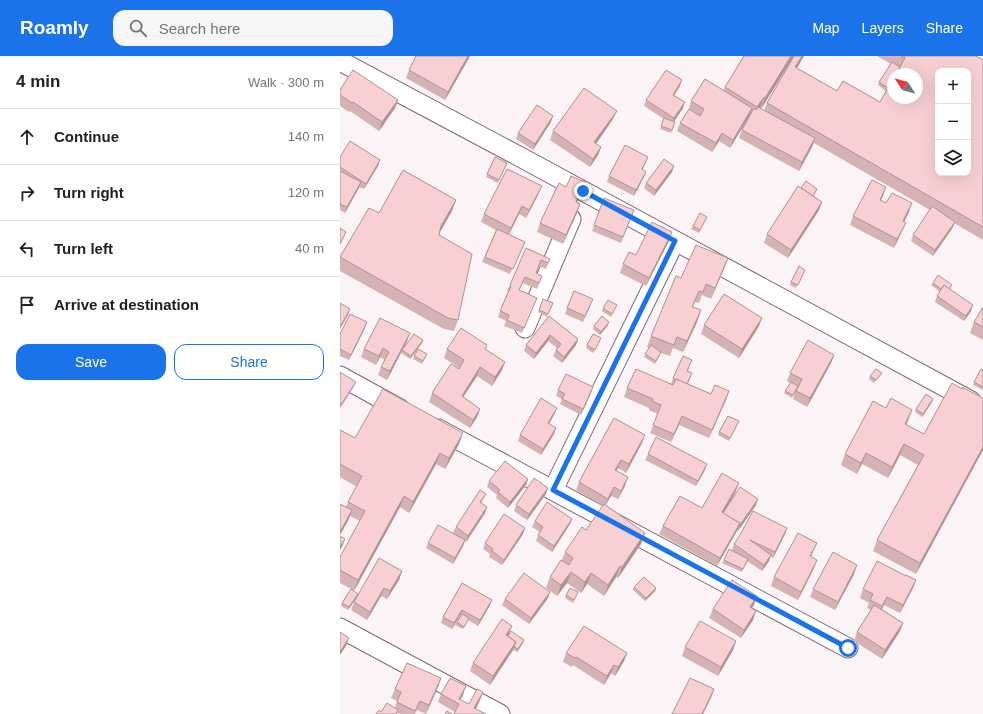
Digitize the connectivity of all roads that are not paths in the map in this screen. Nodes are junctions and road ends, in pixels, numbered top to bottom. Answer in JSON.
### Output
{"nodes":[{"id":1,"x":340,"y":61,"type":"edge"},
{"id":2,"x":583,"y":191,"type":"junction"},
{"id":3,"x":675,"y":241,"type":"junction"},
{"id":4,"x":524,"y":328,"type":"edge"},
{"id":5,"x":340,"y":376,"type":"edge"},
{"id":6,"x":982,"y":407,"type":"edge"},
{"id":7,"x":553,"y":490,"type":"junction"},
{"id":8,"x":340,"y":628,"type":"edge"},
{"id":9,"x":848,"y":648,"type":"dead end"},
{"id":10,"x":500,"y":714,"type":"edge"}],
"edges":[{"from":1,"to":2,"type":"street"},
{"from":2,"to":3,"type":"street"},
{"from":2,"to":4,"type":"street"},
{"from":3,"to":6,"type":"street"},
{"from":3,"to":7,"type":"street"},
{"from":5,"to":7,"type":"street"},
{"from":7,"to":9,"type":"street"},
{"from":8,"to":10,"type":"street"}]}
